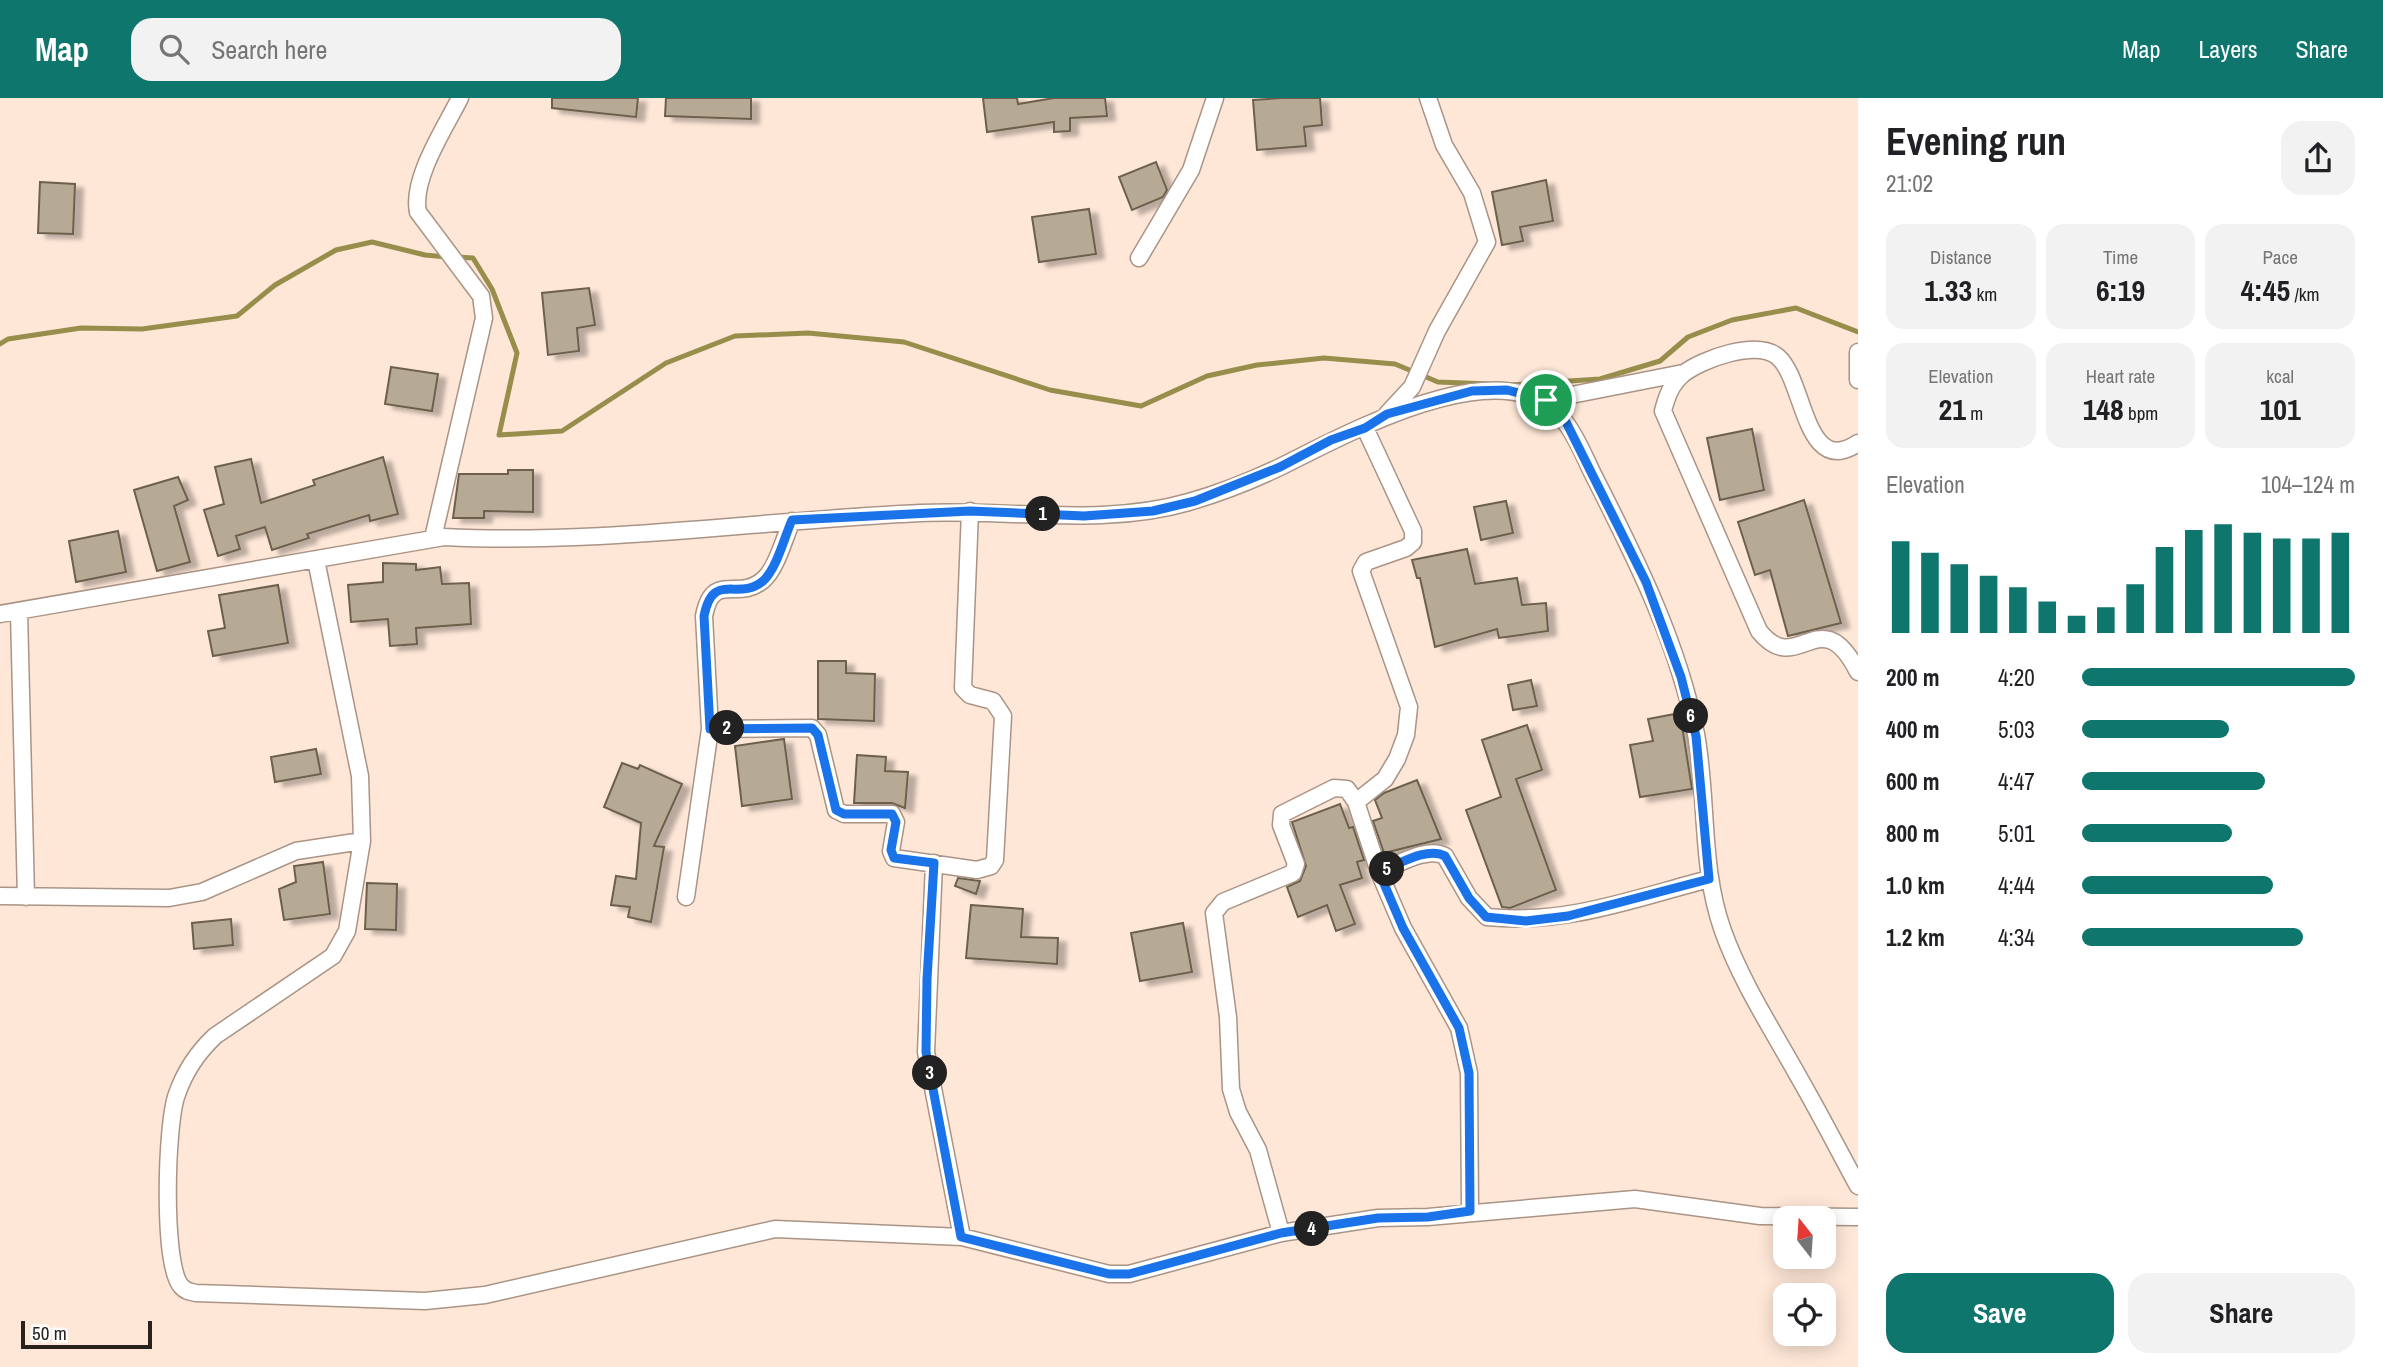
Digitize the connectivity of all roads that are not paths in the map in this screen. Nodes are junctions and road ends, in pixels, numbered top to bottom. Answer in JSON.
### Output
{"nodes":[{"id":1,"x":460,"y":98,"type":"edge"},
{"id":2,"x":1429,"y":98,"type":"edge"},
{"id":3,"x":1220,"y":100,"type":"edge"},
{"id":4,"x":1139,"y":258,"type":"dead end"},
{"id":5,"x":1858,"y":353,"type":"edge"},
{"id":6,"x":1684,"y":373,"type":"junction"},
{"id":7,"x":1858,"y":380,"type":"edge"},
{"id":8,"x":1546,"y":400,"type":"junction"},
{"id":9,"x":1387,"y":414,"type":"junction"},
{"id":10,"x":1365,"y":428,"type":"junction"},
{"id":11,"x":1858,"y":443,"type":"edge"},
{"id":12,"x":970,"y":511,"type":"junction"},
{"id":13,"x":792,"y":520,"type":"junction"},
{"id":14,"x":433,"y":538,"type":"junction"},
{"id":15,"x":316,"y":560,"type":"junction"},
{"id":16,"x":19,"y":612,"type":"junction"},
{"id":17,"x":0,"y":614,"type":"edge"},
{"id":18,"x":1858,"y":672,"type":"edge"},
{"id":19,"x":710,"y":729,"type":"junction"},
{"id":20,"x":1356,"y":803,"type":"junction"},
{"id":21,"x":362,"y":841,"type":"junction"},
{"id":22,"x":934,"y":863,"type":"junction"},
{"id":23,"x":1379,"y":872,"type":"junction"},
{"id":24,"x":1709,"y":879,"type":"junction"},
{"id":25,"x":0,"y":896,"type":"edge"},
{"id":26,"x":26,"y":897,"type":"junction"},
{"id":27,"x":685,"y":897,"type":"dead end"},
{"id":28,"x":1858,"y":1186,"type":"edge"},
{"id":29,"x":1470,"y":1211,"type":"junction"},
{"id":30,"x":1858,"y":1217,"type":"edge"},
{"id":31,"x":1281,"y":1233,"type":"junction"},
{"id":32,"x":961,"y":1237,"type":"junction"}],
"edges":[{"from":1,"to":14,"type":"street"},
{"from":2,"to":9,"type":"street"},
{"from":3,"to":4,"type":"street"},
{"from":5,"to":7,"type":"street"},
{"from":6,"to":8,"type":"street"},
{"from":6,"to":11,"type":"street"},
{"from":6,"to":18,"type":"street"},
{"from":8,"to":9,"type":"street"},
{"from":8,"to":24,"type":"street"},
{"from":9,"to":10,"type":"street"},
{"from":10,"to":12,"type":"street"},
{"from":10,"to":20,"type":"street"},
{"from":12,"to":13,"type":"street"},
{"from":12,"to":22,"type":"street"},
{"from":13,"to":14,"type":"street"},
{"from":13,"to":19,"type":"street"},
{"from":14,"to":15,"type":"street"},
{"from":15,"to":16,"type":"street"},
{"from":15,"to":21,"type":"street"},
{"from":16,"to":17,"type":"street"},
{"from":16,"to":26,"type":"street"},
{"from":19,"to":22,"type":"street"},
{"from":19,"to":27,"type":"street"},
{"from":20,"to":23,"type":"street"},
{"from":20,"to":31,"type":"street"},
{"from":21,"to":26,"type":"street"},
{"from":21,"to":32,"type":"street"},
{"from":22,"to":32,"type":"street"},
{"from":23,"to":24,"type":"street"},
{"from":23,"to":29,"type":"street"},
{"from":24,"to":28,"type":"street"},
{"from":25,"to":26,"type":"street"},
{"from":29,"to":30,"type":"street"},
{"from":29,"to":31,"type":"street"},
{"from":31,"to":32,"type":"street"}]}
